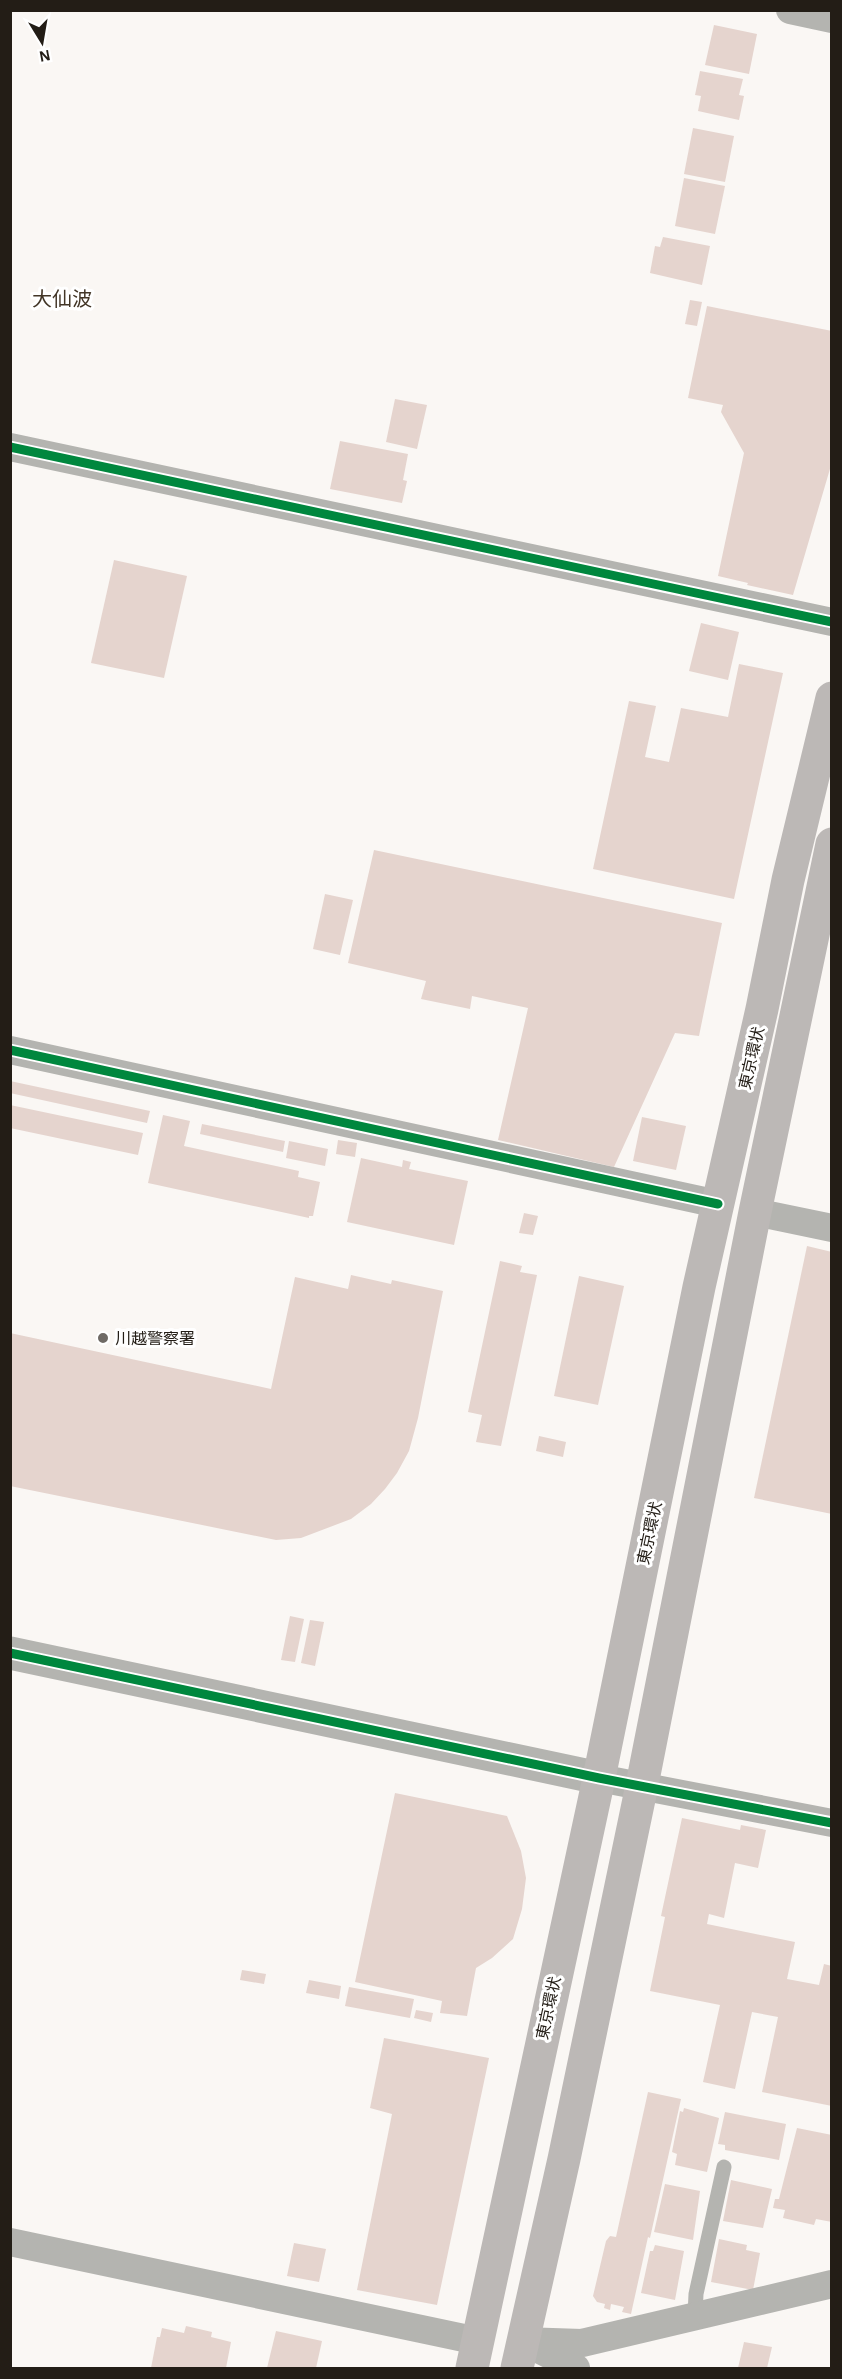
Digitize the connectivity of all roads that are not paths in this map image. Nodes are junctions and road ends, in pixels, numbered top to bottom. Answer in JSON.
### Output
{"nodes":[{"id":1,"x":790,"y":10,"type":"edge"},
{"id":2,"x":825,"y":16,"type":"edge"},
{"id":3,"x":10,"y":447,"type":"edge"},
{"id":4,"x":831,"y":622,"type":"edge"},
{"id":5,"x":831,"y":698,"type":"edge"},
{"id":6,"x":831,"y":844,"type":"edge"},
{"id":7,"x":10,"y":1050,"type":"edge"},
{"id":8,"x":718,"y":1204,"type":"junction"},
{"id":9,"x":755,"y":1212,"type":"junction"},
{"id":10,"x":831,"y":1228,"type":"edge"},
{"id":11,"x":10,"y":1653,"type":"edge"},
{"id":12,"x":599,"y":1778,"type":"junction"},
{"id":13,"x":642,"y":1785,"type":"junction"},
{"id":14,"x":831,"y":1823,"type":"edge"},
{"id":15,"x":724,"y":2167,"type":"dead end"},
{"id":16,"x":10,"y":2242,"type":"edge"},
{"id":17,"x":831,"y":2284,"type":"edge"},
{"id":18,"x":695,"y":2316,"type":"junction"},
{"id":19,"x":475,"y":2355,"type":"edge"},
{"id":20,"x":520,"y":2355,"type":"edge"},
{"id":21,"x":576,"y":2368,"type":"edge"}],
"edges":[{"from":1,"to":2,"type":"street"},
{"from":3,"to":4,"type":"street"},
{"from":5,"to":8,"type":"highway","name":"東京環状"},
{"from":6,"to":9,"type":"highway","name":"東京環状"},
{"from":7,"to":8,"type":"street"},
{"from":8,"to":12,"type":"highway","name":"東京環状"},
{"from":9,"to":10,"type":"street"},
{"from":9,"to":13,"type":"highway","name":"東京環状"},
{"from":11,"to":12,"type":"street"},
{"from":12,"to":13,"type":"street"},
{"from":12,"to":19,"type":"highway","name":"東京環状"},
{"from":13,"to":14,"type":"street"},
{"from":13,"to":20,"type":"highway","name":"東京環状"},
{"from":15,"to":18,"type":"lane"},
{"from":16,"to":19,"type":"street"},
{"from":17,"to":18,"type":"street"},
{"from":18,"to":20,"type":"street"},
{"from":20,"to":21,"type":"street"}]}
